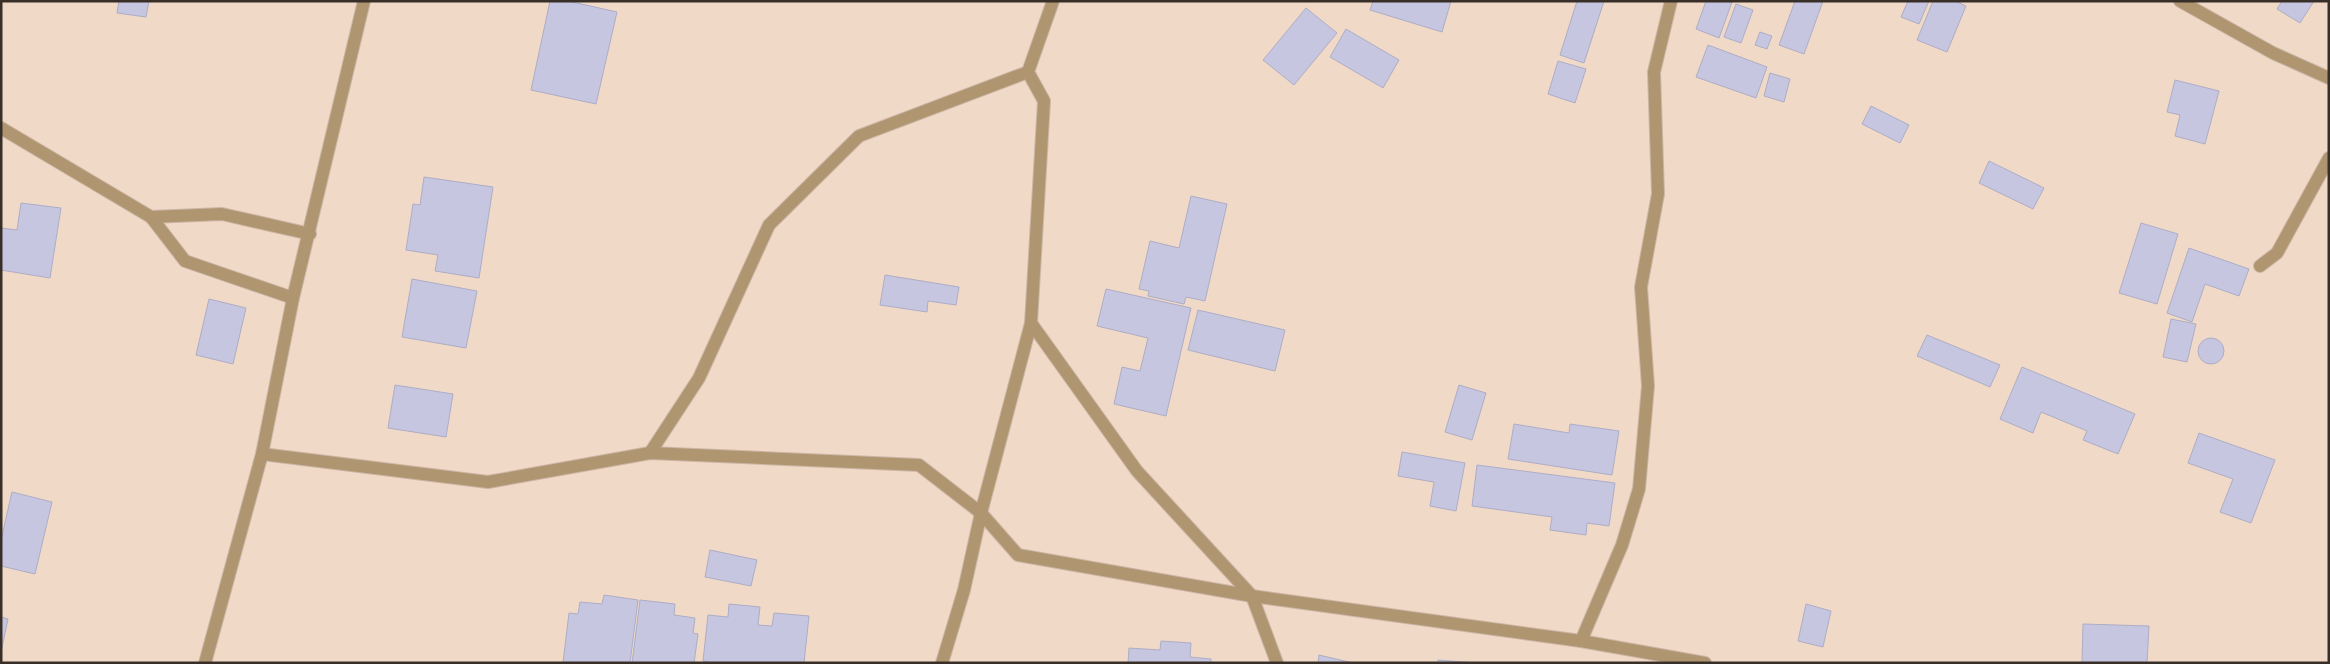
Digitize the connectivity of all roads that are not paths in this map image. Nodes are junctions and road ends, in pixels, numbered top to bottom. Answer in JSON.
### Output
{"nodes":[{"id":1,"x":364,"y":1,"type":"edge"},
{"id":2,"x":1053,"y":1,"type":"edge"},
{"id":3,"x":1672,"y":1,"type":"edge"},
{"id":4,"x":2180,"y":1,"type":"edge"},
{"id":5,"x":1028,"y":72,"type":"junction"},
{"id":6,"x":2329,"y":78,"type":"edge"},
{"id":7,"x":1,"y":128,"type":"edge"},
{"id":8,"x":2329,"y":158,"type":"edge"},
{"id":9,"x":151,"y":217,"type":"junction"},
{"id":10,"x":310,"y":234,"type":"junction"},
{"id":11,"x":2260,"y":266,"type":"dead end"},
{"id":12,"x":294,"y":298,"type":"junction"},
{"id":13,"x":1032,"y":323,"type":"junction"},
{"id":14,"x":650,"y":453,"type":"junction"},
{"id":15,"x":262,"y":454,"type":"junction"},
{"id":16,"x":981,"y":513,"type":"junction"},
{"id":17,"x":1252,"y":596,"type":"junction"},
{"id":18,"x":1581,"y":641,"type":"junction"},
{"id":19,"x":205,"y":663,"type":"edge"},
{"id":20,"x":942,"y":663,"type":"edge"},
{"id":21,"x":1277,"y":663,"type":"edge"},
{"id":22,"x":1705,"y":663,"type":"edge"}],
"edges":[{"from":1,"to":10,"type":"street"},
{"from":2,"to":5,"type":"street"},
{"from":3,"to":18,"type":"street"},
{"from":4,"to":6,"type":"street"},
{"from":5,"to":13,"type":"street"},
{"from":5,"to":14,"type":"street"},
{"from":7,"to":9,"type":"street"},
{"from":8,"to":11,"type":"street"},
{"from":9,"to":10,"type":"street"},
{"from":9,"to":12,"type":"street"},
{"from":10,"to":12,"type":"street"},
{"from":12,"to":15,"type":"street"},
{"from":13,"to":16,"type":"street"},
{"from":13,"to":17,"type":"street"},
{"from":14,"to":15,"type":"street"},
{"from":14,"to":16,"type":"street"},
{"from":15,"to":19,"type":"street"},
{"from":16,"to":17,"type":"street"},
{"from":16,"to":20,"type":"street"},
{"from":17,"to":18,"type":"street"},
{"from":17,"to":21,"type":"street"},
{"from":18,"to":22,"type":"street"}]}
